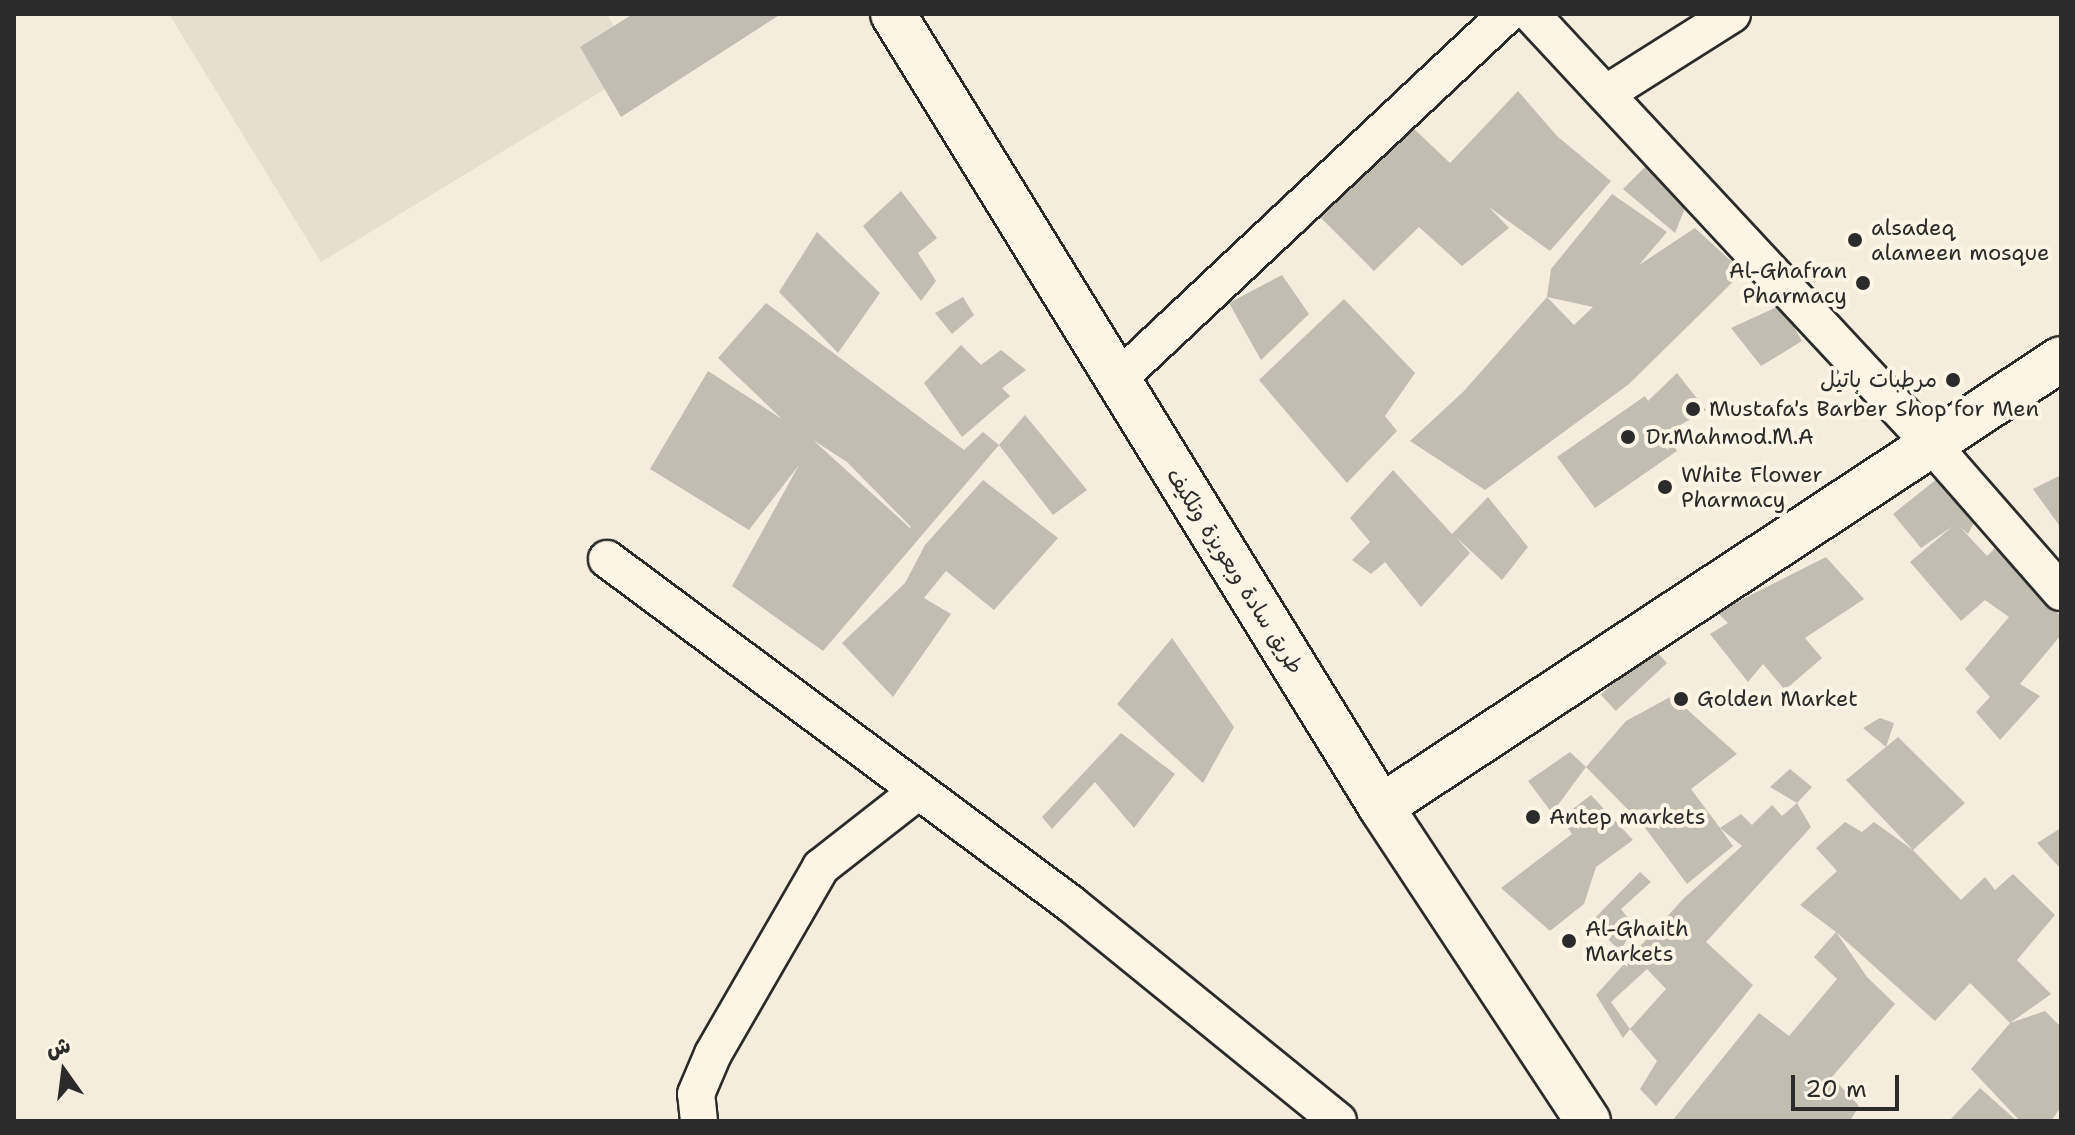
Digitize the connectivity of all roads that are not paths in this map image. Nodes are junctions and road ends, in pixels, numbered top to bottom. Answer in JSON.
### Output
{"nodes":[{"id":1,"x":893,"y":14,"type":"edge"},
{"id":2,"x":1507,"y":14,"type":"edge"},
{"id":3,"x":1531,"y":14,"type":"edge"},
{"id":4,"x":1732,"y":14,"type":"edge"},
{"id":5,"x":1607,"y":93,"type":"junction"},
{"id":6,"x":2061,"y":359,"type":"edge"},
{"id":7,"x":1117,"y":380,"type":"junction"},
{"id":8,"x":1933,"y":446,"type":"junction"},
{"id":9,"x":607,"y":559,"type":"dead end"},
{"id":10,"x":2061,"y":592,"type":"edge"},
{"id":11,"x":917,"y":792,"type":"junction"},
{"id":12,"x":1381,"y":807,"type":"junction"},
{"id":13,"x":699,"y":1121,"type":"edge"},
{"id":14,"x":1338,"y":1121,"type":"edge"},
{"id":15,"x":1588,"y":1121,"type":"edge"}],
"edges":[{"from":1,"to":7,"type":"main road","name":"طريق سادة وبعويزة وتلكيف"},
{"from":2,"to":7,"type":"street"},
{"from":3,"to":5,"type":"street"},
{"from":4,"to":5,"type":"street"},
{"from":5,"to":8,"type":"street"},
{"from":6,"to":8,"type":"main road"},
{"from":7,"to":12,"type":"main road","name":"طريق سادة وبعويزة وتلكيف"},
{"from":8,"to":10,"type":"street"},
{"from":8,"to":12,"type":"main road"},
{"from":9,"to":11,"type":"street"},
{"from":11,"to":13,"type":"street"},
{"from":11,"to":14,"type":"street"},
{"from":12,"to":15,"type":"main road","name":"طريق سادة وبعويزة وتلكيف"}]}
